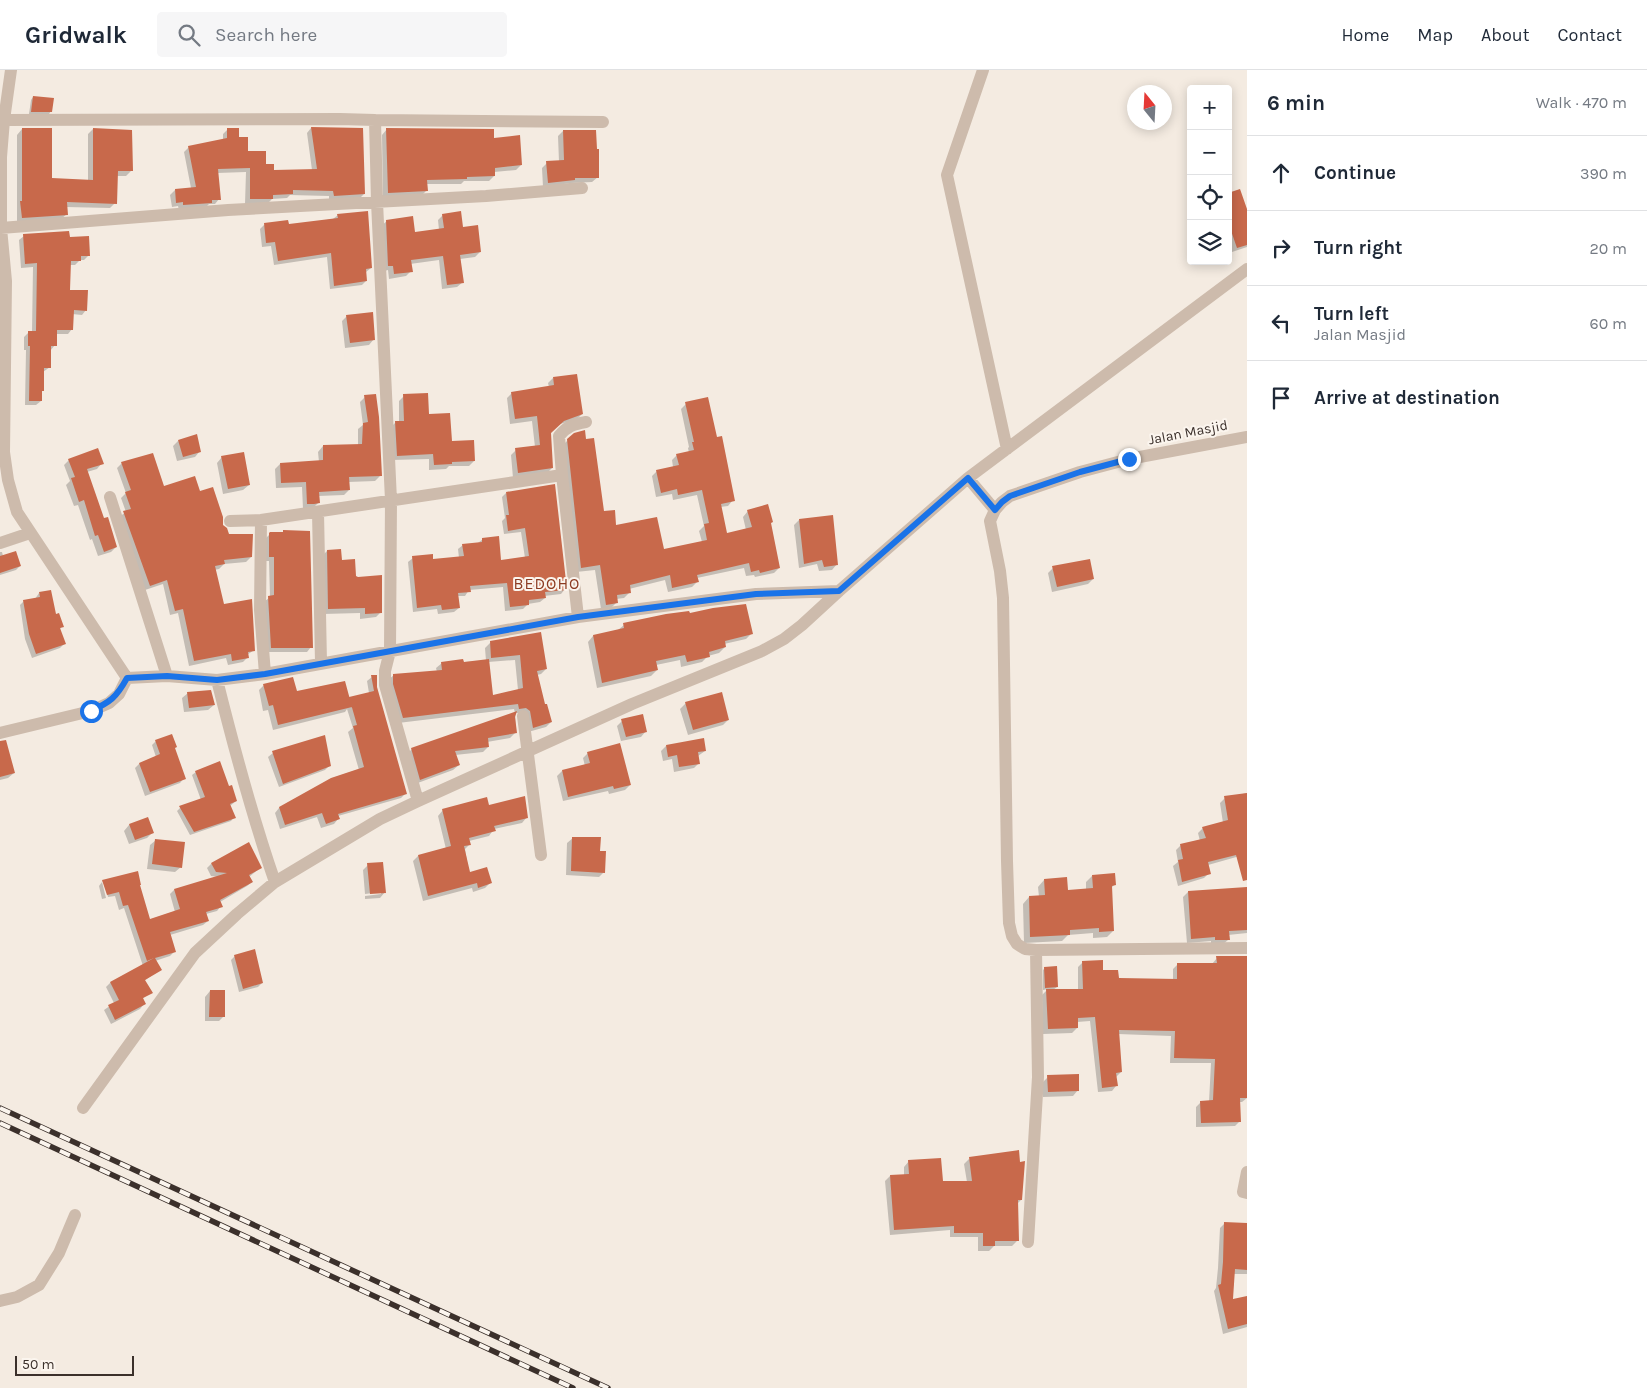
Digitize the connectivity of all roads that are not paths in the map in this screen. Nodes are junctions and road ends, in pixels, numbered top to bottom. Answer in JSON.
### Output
{"nodes":[{"id":1,"x":11,"y":70,"type":"edge"},
{"id":2,"x":983,"y":70,"type":"edge"},
{"id":3,"x":4,"y":120,"type":"junction"},
{"id":4,"x":375,"y":120,"type":"junction"},
{"id":5,"x":603,"y":122,"type":"dead end"},
{"id":6,"x":582,"y":188,"type":"dead end"},
{"id":7,"x":377,"y":202,"type":"junction"},
{"id":8,"x":1,"y":228,"type":"edge"},
{"id":9,"x":1247,"y":269,"type":"edge"},
{"id":10,"x":586,"y":422,"type":"dead end"},
{"id":11,"x":2,"y":430,"type":"edge"},
{"id":12,"x":1247,"y":436,"type":"edge"},
{"id":13,"x":1007,"y":449,"type":"junction"},
{"id":14,"x":562,"y":475,"type":"junction"},
{"id":15,"x":970,"y":481,"type":"junction"},
{"id":16,"x":110,"y":497,"type":"dead end"},
{"id":17,"x":391,"y":500,"type":"junction"},
{"id":18,"x":995,"y":510,"type":"junction"},
{"id":19,"x":318,"y":512,"type":"junction"},
{"id":20,"x":261,"y":520,"type":"junction"},
{"id":21,"x":230,"y":522,"type":"dead end"},
{"id":22,"x":30,"y":533,"type":"junction"},
{"id":23,"x":0,"y":543,"type":"edge"},
{"id":24,"x":839,"y":591,"type":"junction"},
{"id":25,"x":578,"y":617,"type":"junction"},
{"id":26,"x":390,"y":651,"type":"junction"},
{"id":27,"x":321,"y":662,"type":"junction"},
{"id":28,"x":265,"y":674,"type":"junction"},
{"id":29,"x":167,"y":676,"type":"junction"},
{"id":30,"x":127,"y":678,"type":"junction"},
{"id":31,"x":217,"y":680,"type":"junction"},
{"id":32,"x":523,"y":716,"type":"dead end"},
{"id":33,"x":0,"y":732,"type":"edge"},
{"id":34,"x":529,"y":750,"type":"junction"},
{"id":35,"x":418,"y":801,"type":"junction"},
{"id":36,"x":541,"y":855,"type":"dead end"},
{"id":37,"x":275,"y":882,"type":"junction"},
{"id":38,"x":1247,"y":948,"type":"edge"},
{"id":39,"x":1036,"y":950,"type":"junction"},
{"id":40,"x":83,"y":1108,"type":"dead end"},
{"id":41,"x":1247,"y":1172,"type":"edge"},
{"id":42,"x":1247,"y":1193,"type":"edge"},
{"id":43,"x":75,"y":1215,"type":"dead end"},
{"id":44,"x":1028,"y":1242,"type":"dead end"},
{"id":45,"x":0,"y":1301,"type":"edge"}],
"edges":[{"from":1,"to":3,"type":"street"},
{"from":2,"to":13,"type":"street"},
{"from":3,"to":4,"type":"street"},
{"from":3,"to":8,"type":"street"},
{"from":4,"to":5,"type":"street"},
{"from":4,"to":7,"type":"street"},
{"from":6,"to":7,"type":"street"},
{"from":7,"to":8,"type":"street"},
{"from":7,"to":17,"type":"street"},
{"from":8,"to":11,"type":"street"},
{"from":9,"to":13,"type":"street"},
{"from":10,"to":14,"type":"street"},
{"from":11,"to":22,"type":"street"},
{"from":12,"to":18,"type":"street","name":"Jalan Masjid"},
{"from":13,"to":15,"type":"street"},
{"from":14,"to":17,"type":"street"},
{"from":14,"to":25,"type":"street"},
{"from":15,"to":18,"type":"street"},
{"from":15,"to":24,"type":"street"},
{"from":16,"to":29,"type":"street"},
{"from":17,"to":19,"type":"street"},
{"from":17,"to":26,"type":"street"},
{"from":18,"to":39,"type":"street"},
{"from":19,"to":20,"type":"street"},
{"from":19,"to":27,"type":"street"},
{"from":20,"to":21,"type":"street"},
{"from":20,"to":28,"type":"street"},
{"from":22,"to":23,"type":"street"},
{"from":22,"to":30,"type":"street"},
{"from":24,"to":25,"type":"street"},
{"from":24,"to":34,"type":"street"},
{"from":25,"to":26,"type":"street"},
{"from":26,"to":27,"type":"street"},
{"from":26,"to":35,"type":"street"},
{"from":27,"to":28,"type":"street"},
{"from":28,"to":31,"type":"street"},
{"from":29,"to":30,"type":"street"},
{"from":29,"to":31,"type":"street"},
{"from":30,"to":33,"type":"street"},
{"from":31,"to":37,"type":"street"},
{"from":32,"to":34,"type":"street"},
{"from":34,"to":35,"type":"street"},
{"from":34,"to":36,"type":"street"},
{"from":35,"to":37,"type":"street"},
{"from":37,"to":40,"type":"street"},
{"from":38,"to":39,"type":"street"},
{"from":39,"to":44,"type":"street"},
{"from":41,"to":42,"type":"street"},
{"from":43,"to":45,"type":"street"}]}
